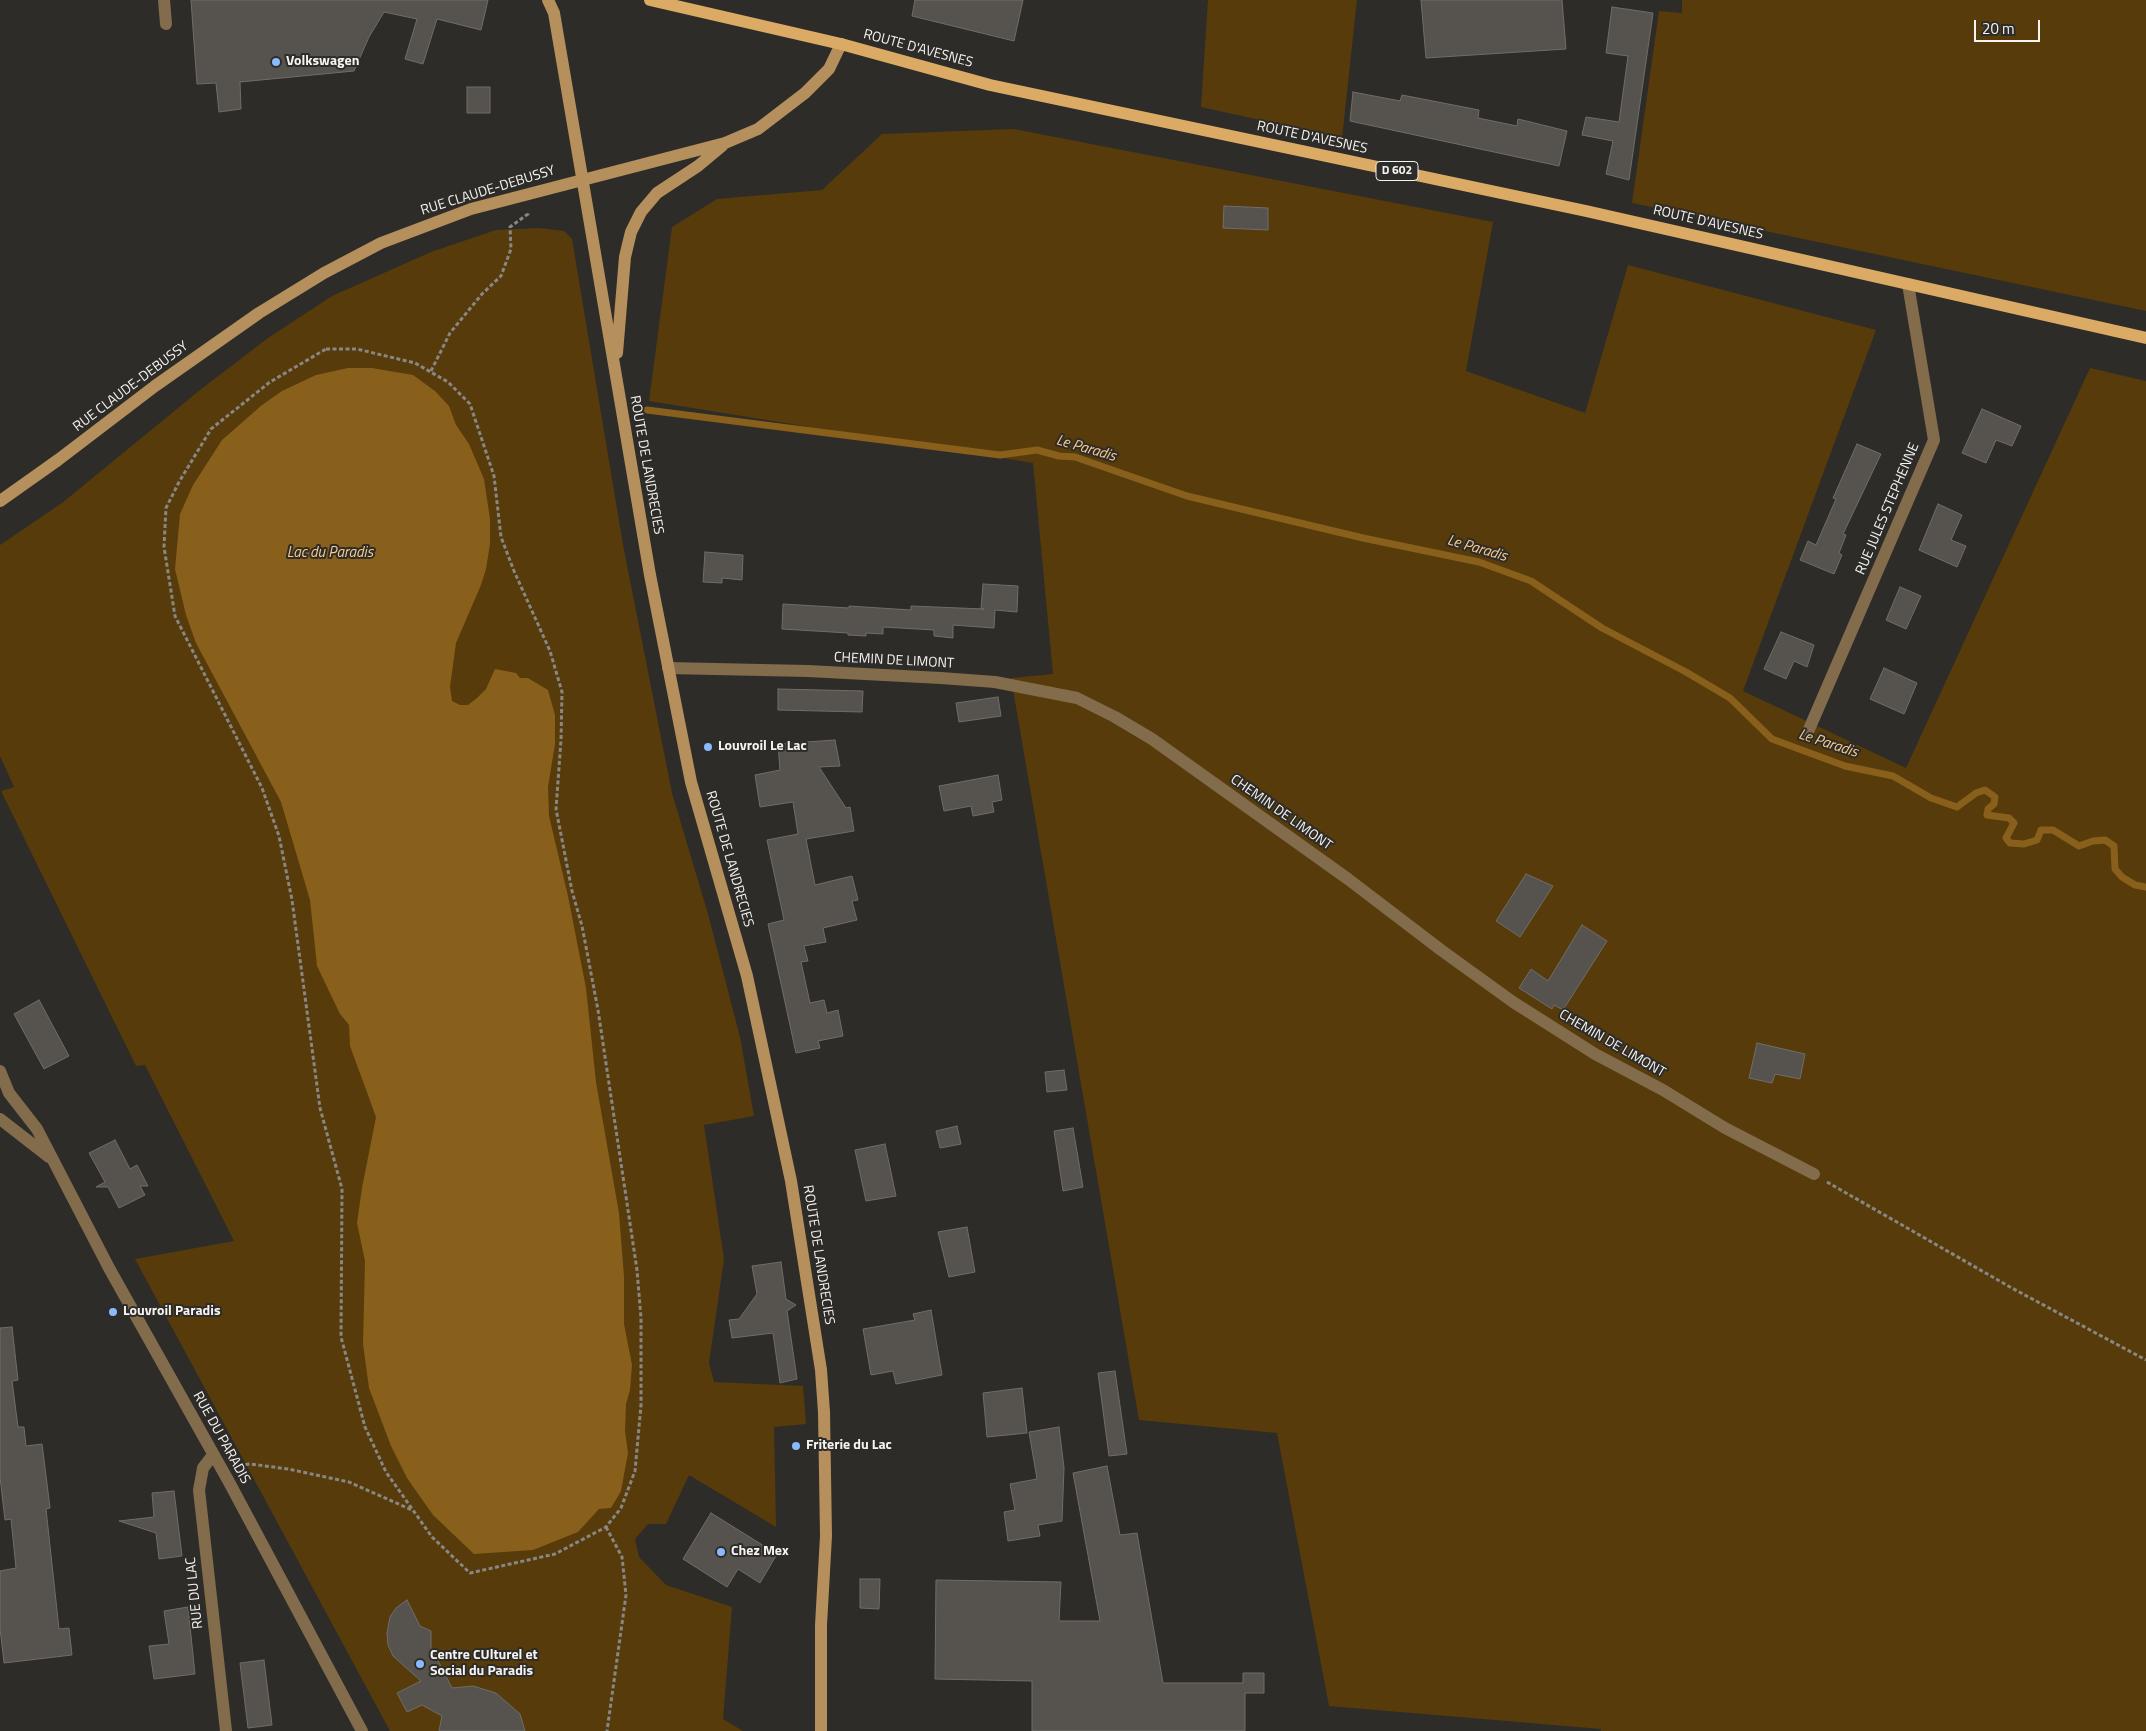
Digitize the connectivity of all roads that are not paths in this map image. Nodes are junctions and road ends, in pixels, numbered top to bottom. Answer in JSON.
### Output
{"nodes":[{"id":1,"x":164,"y":0,"type":"edge"},
{"id":2,"x":548,"y":0,"type":"edge"},
{"id":3,"x":650,"y":0,"type":"edge"},
{"id":4,"x":166,"y":24,"type":"dead end"},
{"id":5,"x":841,"y":44,"type":"junction"},
{"id":6,"x":725,"y":143,"type":"junction"},
{"id":7,"x":583,"y":179,"type":"junction"},
{"id":8,"x":1908,"y":284,"type":"junction"},
{"id":9,"x":2146,"y":338,"type":"edge"},
{"id":10,"x":616,"y":373,"type":"junction"},
{"id":11,"x":0,"y":501,"type":"edge"},
{"id":12,"x":668,"y":668,"type":"junction"},
{"id":13,"x":1807,"y":734,"type":"dead end"},
{"id":14,"x":0,"y":1071,"type":"edge"},
{"id":15,"x":0,"y":1119,"type":"edge"},
{"id":16,"x":53,"y":1160,"type":"junction"},
{"id":17,"x":1814,"y":1174,"type":"road end"},
{"id":18,"x":213,"y":1456,"type":"junction"},
{"id":19,"x":226,"y":1731,"type":"edge"},
{"id":20,"x":362,"y":1731,"type":"edge"},
{"id":21,"x":821,"y":1731,"type":"edge"}],
"edges":[{"from":1,"to":4,"type":"street"},
{"from":2,"to":7,"type":"main road","name":"ROUTE DE LANDRECIES"},
{"from":3,"to":5,"type":"main road","name":"ROUTE D'AVESNES","number":"D 602"},
{"from":5,"to":6,"type":"main road","name":"RUE CLAUDE-DEBUSSY"},
{"from":5,"to":8,"type":"main road","name":"ROUTE D'AVESNES","number":"D 602"},
{"from":6,"to":7,"type":"main road","name":"RUE CLAUDE-DEBUSSY"},
{"from":6,"to":10,"type":"main road"},
{"from":7,"to":10,"type":"main road","name":"ROUTE DE LANDRECIES"},
{"from":7,"to":11,"type":"main road","name":"RUE CLAUDE-DEBUSSY"},
{"from":8,"to":9,"type":"main road","name":"ROUTE D'AVESNES","number":"D 602"},
{"from":8,"to":13,"type":"street","name":"RUE JULES STEPHENNE"},
{"from":10,"to":12,"type":"main road","name":"ROUTE DE LANDRECIES"},
{"from":12,"to":17,"type":"street","name":"CHEMIN DE LIMONT"},
{"from":12,"to":21,"type":"main road","name":"ROUTE DE LANDRECIES"},
{"from":14,"to":16,"type":"street","name":"RUE DU PARADIS"},
{"from":15,"to":16,"type":"street","name":"RUE DU PARADIS"},
{"from":16,"to":18,"type":"street","name":"RUE DU PARADIS"},
{"from":18,"to":19,"type":"street","name":"RUE DU LAC"},
{"from":18,"to":20,"type":"street","name":"RUE DU PARADIS"}]}
